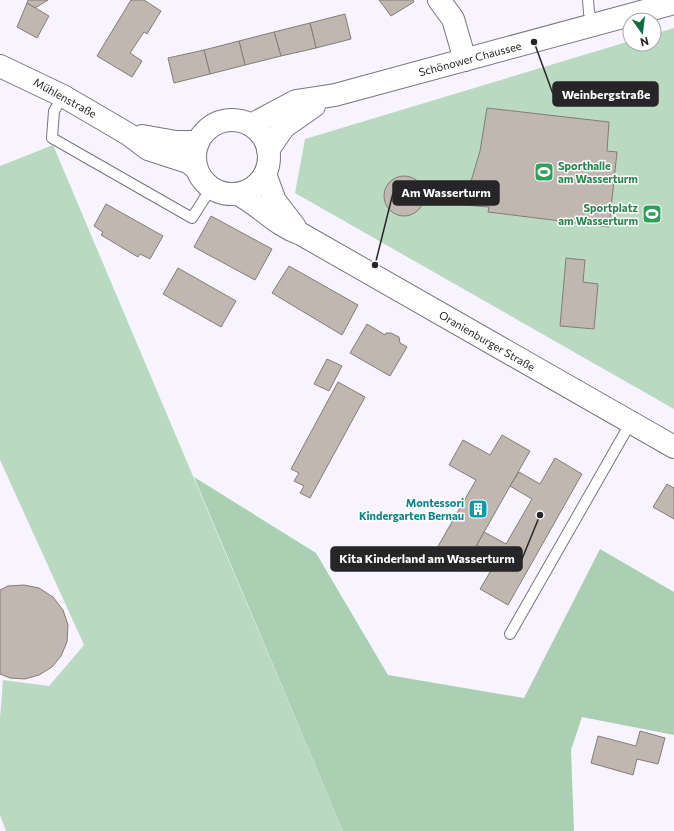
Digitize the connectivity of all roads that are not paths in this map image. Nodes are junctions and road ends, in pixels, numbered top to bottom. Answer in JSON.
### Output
{"nodes":[{"id":1,"x":439,"y":0,"type":"edge"},
{"id":2,"x":588,"y":0,"type":"edge"},
{"id":3,"x":674,"y":2,"type":"edge"},
{"id":4,"x":596,"y":24,"type":"junction"},
{"id":5,"x":465,"y":60,"type":"junction"},
{"id":6,"x":0,"y":66,"type":"edge"},
{"id":7,"x":335,"y":95,"type":"junction"},
{"id":8,"x":63,"y":96,"type":"junction"},
{"id":9,"x":251,"y":126,"type":"junction"},
{"id":10,"x":128,"y":134,"type":"junction"},
{"id":11,"x":198,"y":142,"type":"junction"},
{"id":12,"x":268,"y":150,"type":"junction"},
{"id":13,"x":196,"y":168,"type":"junction"},
{"id":14,"x":265,"y":174,"type":"junction"},
{"id":15,"x":211,"y":188,"type":"junction"},
{"id":16,"x":238,"y":194,"type":"junction"},
{"id":17,"x":301,"y":234,"type":"junction"},
{"id":18,"x":631,"y":422,"type":"junction"},
{"id":19,"x":674,"y":447,"type":"edge"},
{"id":20,"x":510,"y":634,"type":"dead end"}],
"edges":[{"from":1,"to":5,"type":"main road"},
{"from":2,"to":4,"type":"lane"},
{"from":3,"to":4,"type":"main road","name":"Schönower Chaussee"},
{"from":4,"to":5,"type":"main road","name":"Schönower Chaussee"},
{"from":5,"to":7,"type":"main road","name":"Schönower Chaussee"},
{"from":6,"to":8,"type":"main road","name":"Mühlenstraße"},
{"from":7,"to":9,"type":"main road","name":"Schönower Chaussee"},
{"from":7,"to":12,"type":"main road","name":"Schönower Chaussee"},
{"from":8,"to":10,"type":"main road","name":"Mühlenstraße"},
{"from":8,"to":15,"type":"lane"},
{"from":9,"to":11,"type":"main road"},
{"from":9,"to":12,"type":"main road"},
{"from":10,"to":11,"type":"main road","name":"Mühlenstraße"},
{"from":10,"to":13,"type":"main road","name":"Mühlenstraße"},
{"from":11,"to":13,"type":"main road"},
{"from":12,"to":14,"type":"main road"},
{"from":13,"to":15,"type":"main road"},
{"from":14,"to":16,"type":"main road"},
{"from":14,"to":17,"type":"main road","name":"Oranienburger Straße"},
{"from":15,"to":16,"type":"main road"},
{"from":16,"to":17,"type":"main road","name":"Oranienburger Straße"},
{"from":17,"to":18,"type":"main road","name":"Oranienburger Straße"},
{"from":18,"to":19,"type":"main road","name":"Oranienburger Straße"},
{"from":18,"to":20,"type":"lane"}]}
